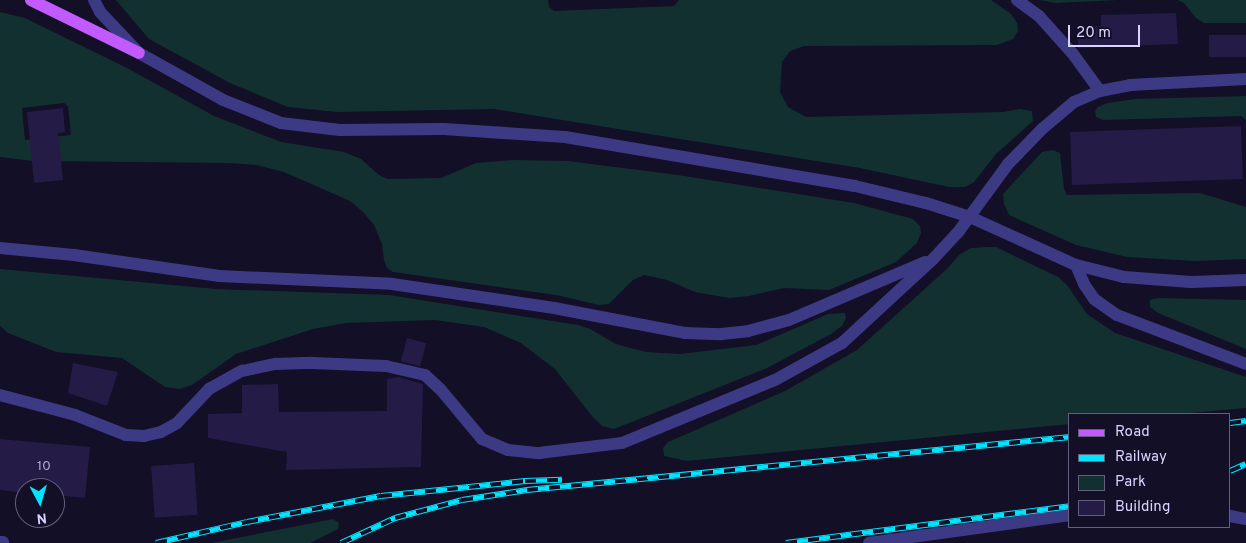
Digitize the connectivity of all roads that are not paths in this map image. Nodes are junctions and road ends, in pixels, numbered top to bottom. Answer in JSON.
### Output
{"nodes":[{"id":1,"x":31,"y":0,"type":"edge"},
{"id":2,"x":94,"y":0,"type":"edge"},
{"id":3,"x":1017,"y":0,"type":"edge"},
{"id":4,"x":139,"y":53,"type":"junction"},
{"id":5,"x":1246,"y":79,"type":"edge"},
{"id":6,"x":1100,"y":91,"type":"junction"},
{"id":7,"x":970,"y":217,"type":"junction"},
{"id":8,"x":0,"y":248,"type":"edge"},
{"id":9,"x":934,"y":258,"type":"junction"},
{"id":10,"x":1076,"y":265,"type":"junction"},
{"id":11,"x":1246,"y":280,"type":"edge"},
{"id":12,"x":1246,"y":364,"type":"edge"},
{"id":13,"x":0,"y":395,"type":"edge"},
{"id":14,"x":1068,"y":516,"type":"edge"},
{"id":15,"x":1231,"y":516,"type":"edge"},
{"id":16,"x":1246,"y":519,"type":"edge"},
{"id":17,"x":869,"y":543,"type":"edge"}],
"edges":[{"from":1,"to":4,"type":"main road"},
{"from":2,"to":4,"type":"street"},
{"from":3,"to":6,"type":"street"},
{"from":4,"to":7,"type":"street"},
{"from":5,"to":6,"type":"street"},
{"from":6,"to":7,"type":"street"},
{"from":7,"to":9,"type":"street"},
{"from":7,"to":10,"type":"street"},
{"from":8,"to":9,"type":"street"},
{"from":9,"to":13,"type":"street"},
{"from":10,"to":11,"type":"street"},
{"from":10,"to":12,"type":"street"},
{"from":14,"to":17,"type":"street"},
{"from":15,"to":16,"type":"street"}]}
